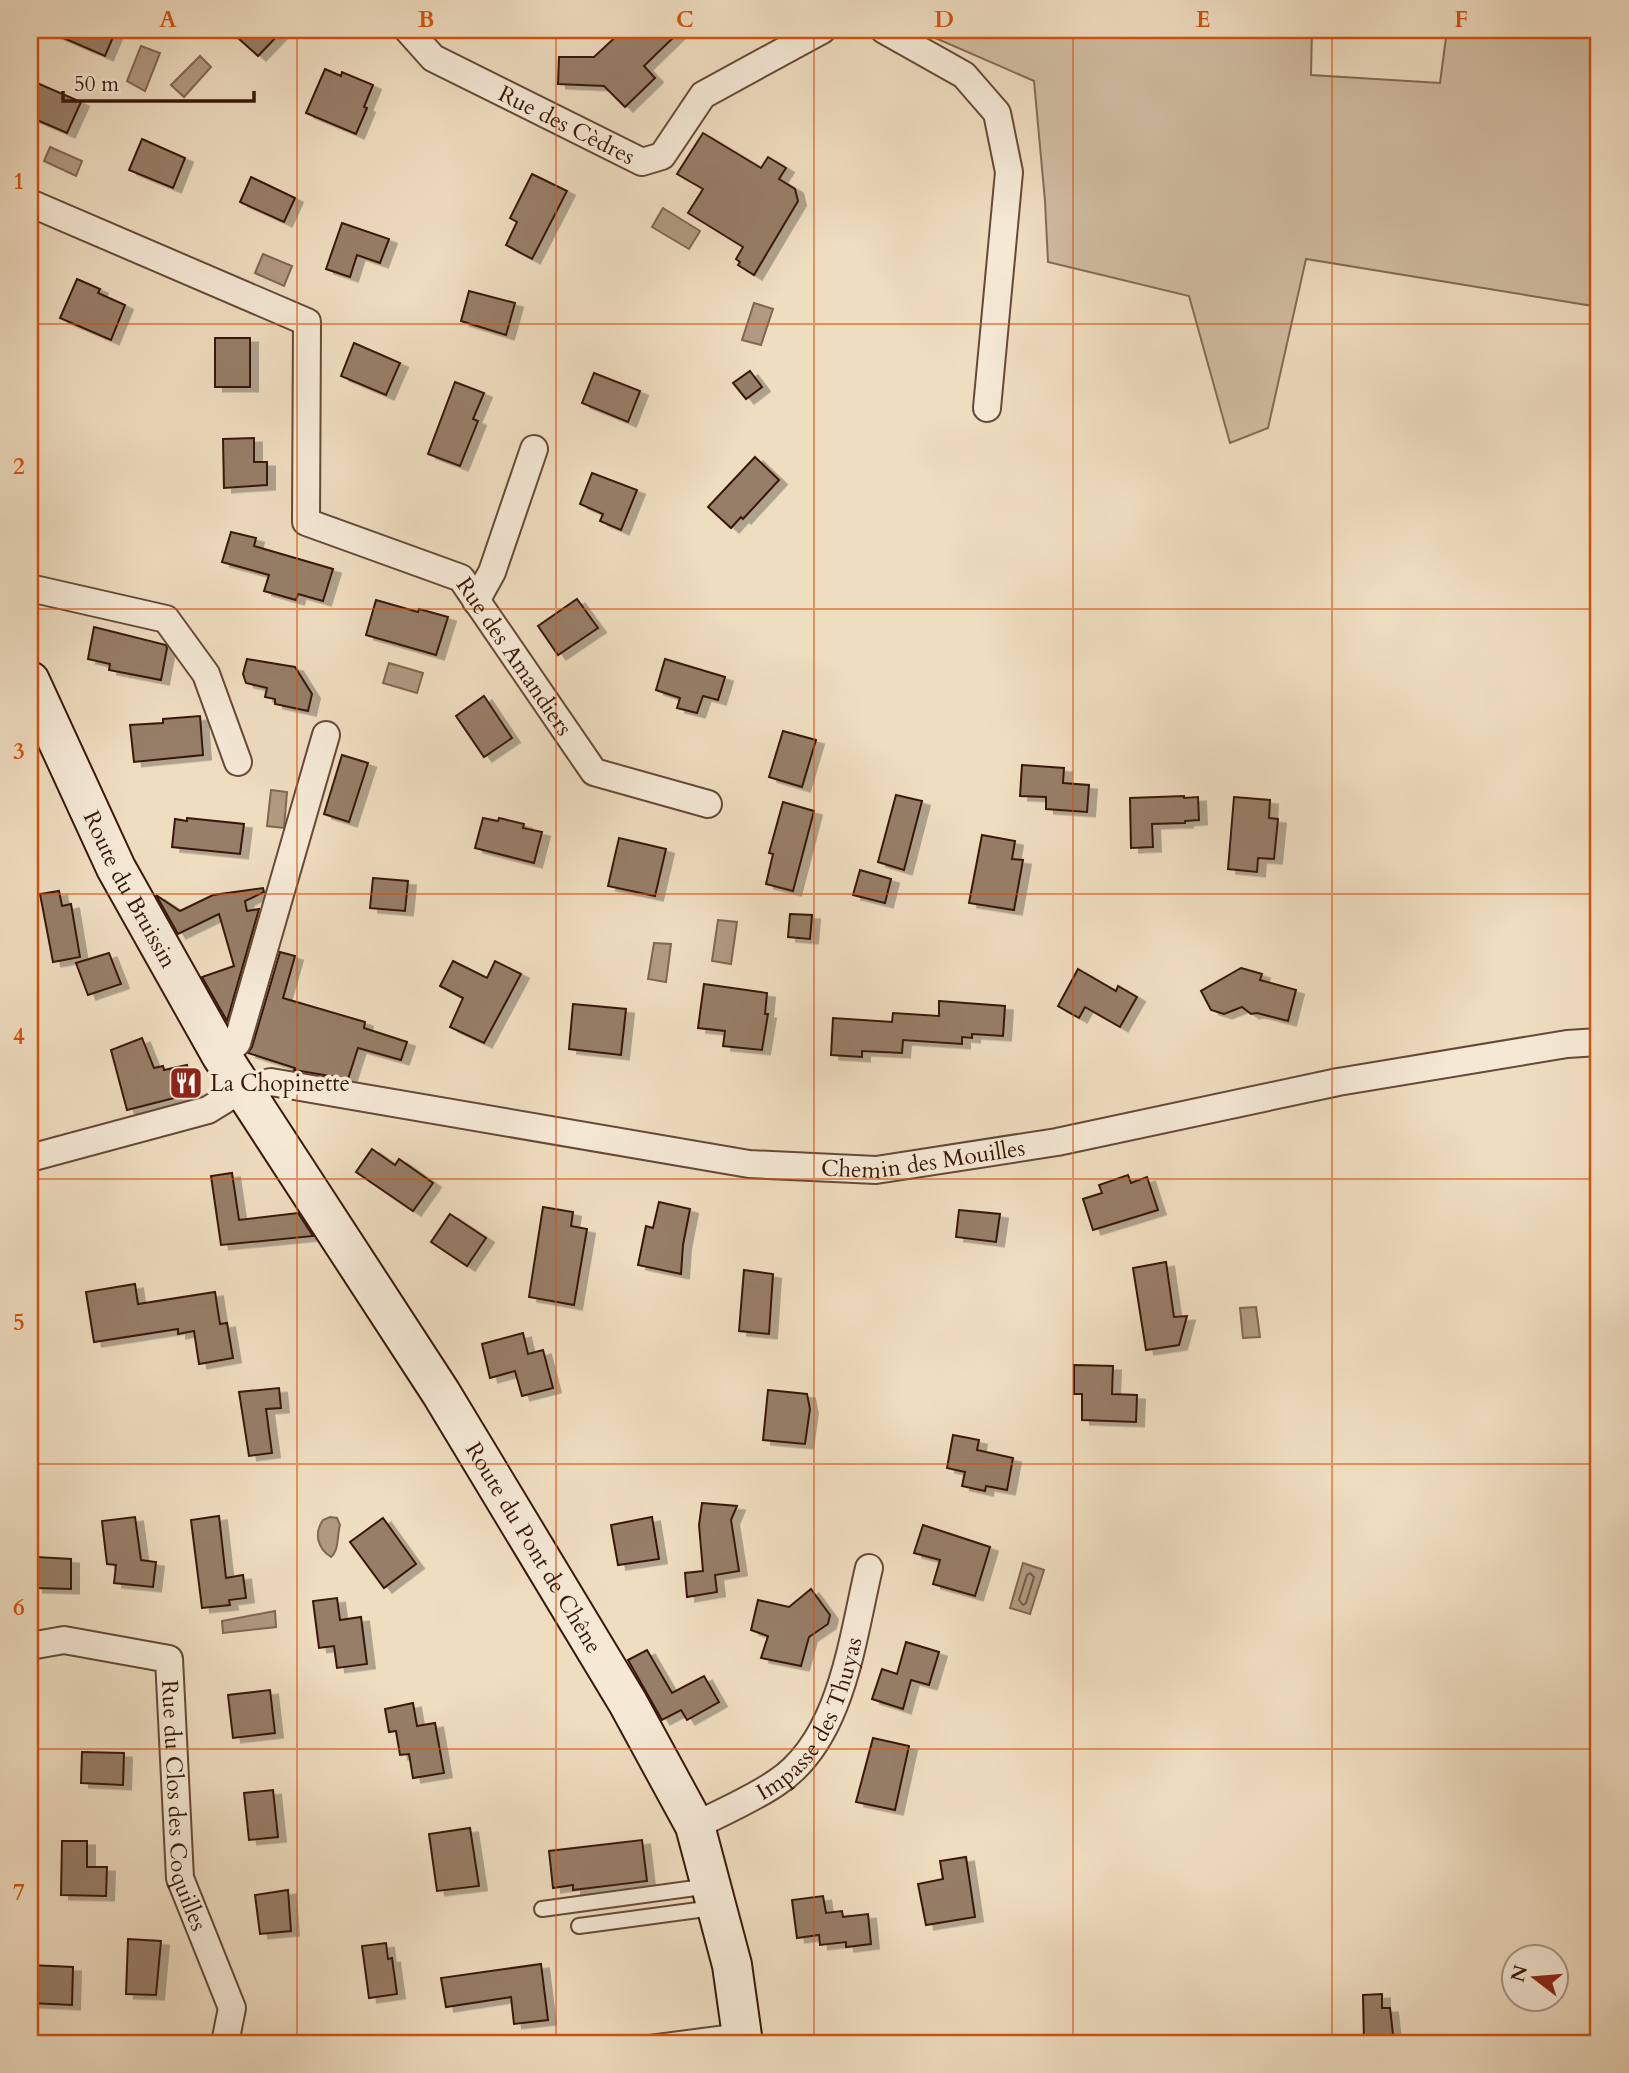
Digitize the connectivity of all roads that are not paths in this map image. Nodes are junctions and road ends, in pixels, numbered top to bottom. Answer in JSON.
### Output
{"nodes":[{"id":1,"x":408,"y":30,"type":"edge"},
{"id":2,"x":822,"y":30,"type":"edge"},
{"id":3,"x":884,"y":30,"type":"edge"},
{"id":4,"x":30,"y":203,"type":"edge"},
{"id":5,"x":987,"y":408,"type":"dead end"},
{"id":6,"x":534,"y":449,"type":"dead end"},
{"id":7,"x":30,"y":588,"type":"edge"},
{"id":8,"x":476,"y":601,"type":"junction"},
{"id":9,"x":30,"y":681,"type":"edge"},
{"id":10,"x":326,"y":735,"type":"dead end"},
{"id":11,"x":238,"y":762,"type":"dead end"},
{"id":12,"x":708,"y":804,"type":"dead end"},
{"id":13,"x":1599,"y":1042,"type":"edge"},
{"id":14,"x":221,"y":1055,"type":"junction"},
{"id":15,"x":242,"y":1089,"type":"junction"},
{"id":16,"x":30,"y":1158,"type":"edge"},
{"id":17,"x":869,"y":1568,"type":"dead end"},
{"id":18,"x":30,"y":1646,"type":"edge"},
{"id":19,"x":695,"y":1826,"type":"junction"},
{"id":20,"x":714,"y":1896,"type":"junction"},
{"id":21,"x":542,"y":1909,"type":"dead end"},
{"id":22,"x":579,"y":1926,"type":"dead end"},
{"id":23,"x":742,"y":2037,"type":"edge"},
{"id":24,"x":225,"y":2043,"type":"edge"},
{"id":25,"x":649,"y":2043,"type":"edge"}],
"edges":[{"from":1,"to":2,"type":"street","name":"Rue des Cèdres"},
{"from":3,"to":5,"type":"street"},
{"from":4,"to":8,"type":"street","name":"Rue des Amandiers"},
{"from":6,"to":8,"type":"street"},
{"from":7,"to":11,"type":"street"},
{"from":8,"to":12,"type":"street","name":"Rue des Amandiers"},
{"from":9,"to":14,"type":"street","name":"Route du Bruissin"},
{"from":10,"to":14,"type":"street"},
{"from":13,"to":15,"type":"street","name":"Chemin des Mouilles"},
{"from":14,"to":15,"type":"street","name":"Route du Bruissin"},
{"from":15,"to":16,"type":"street"},
{"from":15,"to":19,"type":"street","name":"Route du Pont de Chêne"},
{"from":17,"to":19,"type":"street","name":"Impasse des Thuyas"},
{"from":18,"to":24,"type":"street","name":"Rue du Clos des Coquilles"},
{"from":19,"to":20,"type":"street","name":"Route du Pont de Chêne"},
{"from":20,"to":21,"type":"lane"},
{"from":20,"to":22,"type":"lane"},
{"from":20,"to":23,"type":"street","name":"Route du Pont de Chêne"},
{"from":23,"to":25,"type":"lane"}]}
